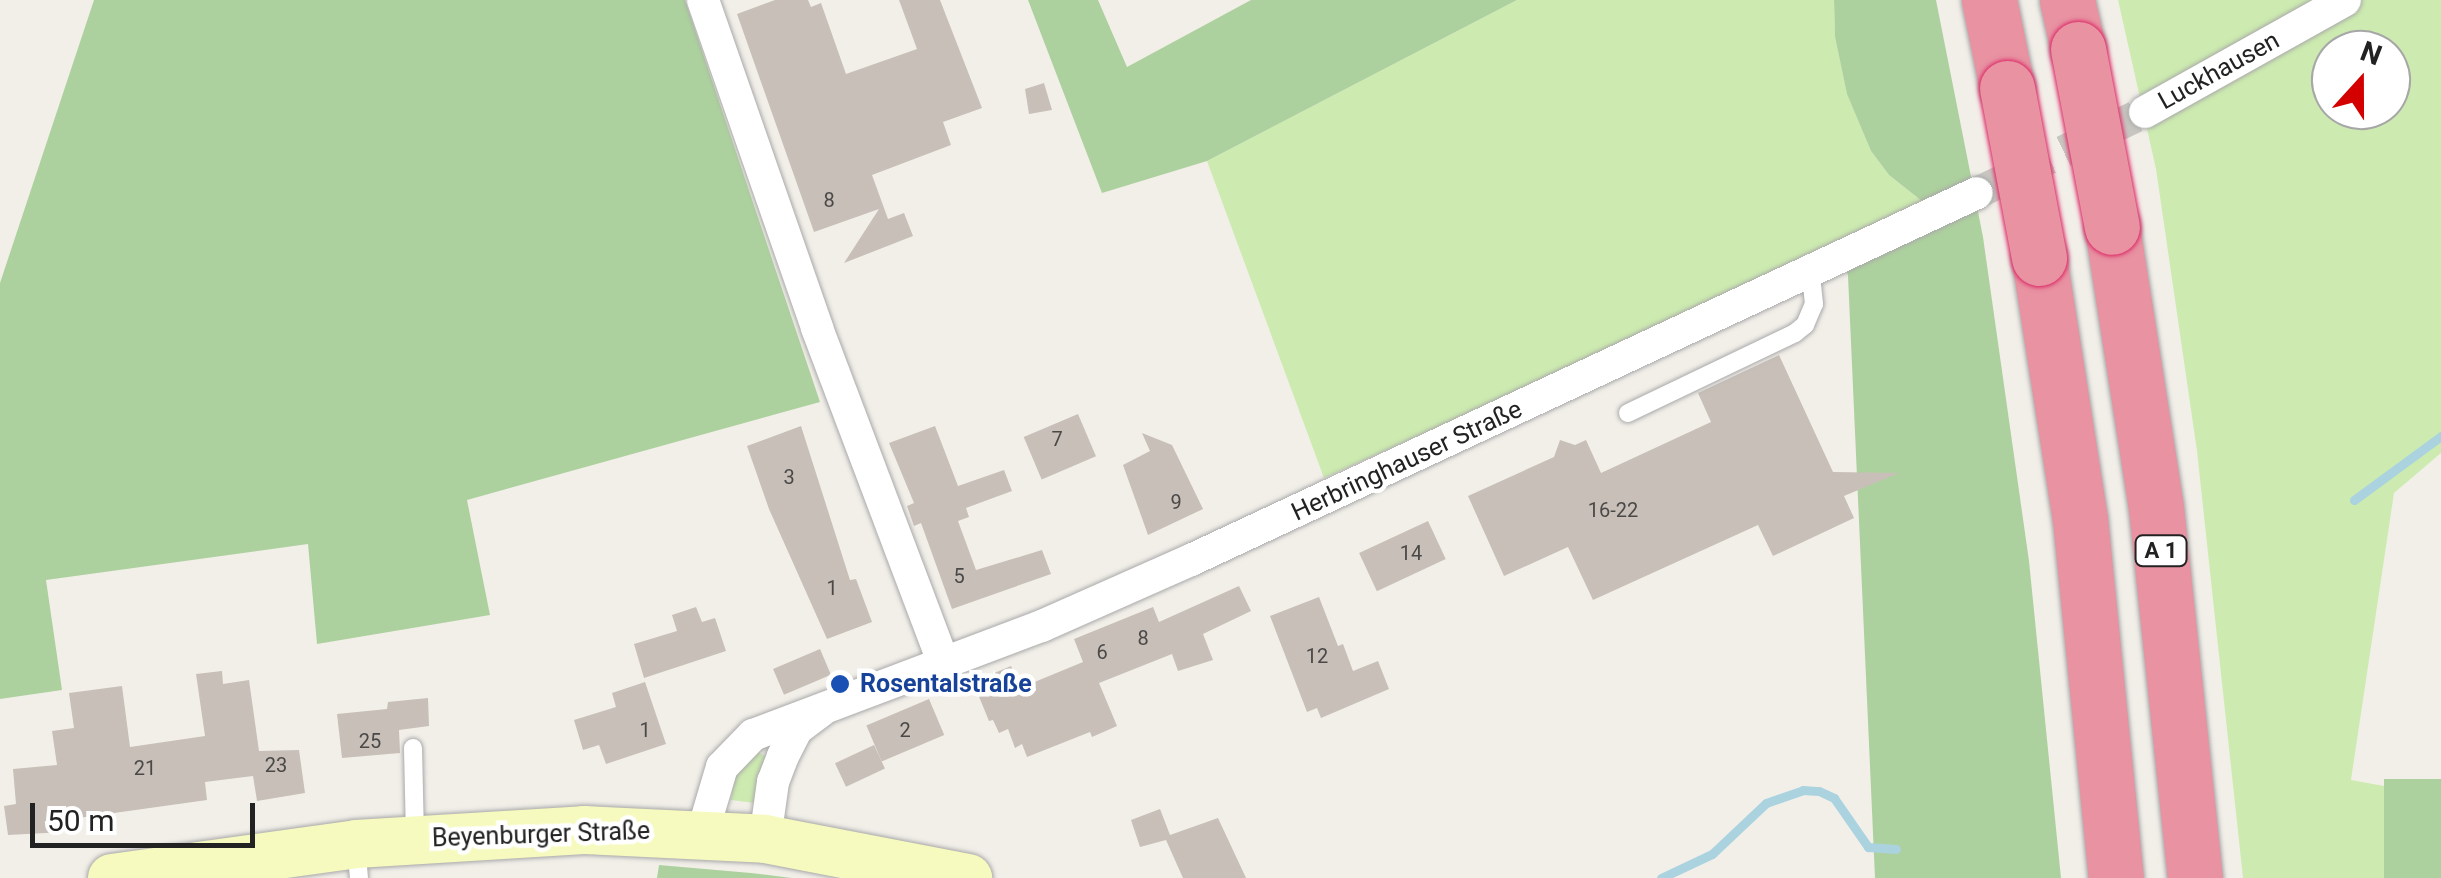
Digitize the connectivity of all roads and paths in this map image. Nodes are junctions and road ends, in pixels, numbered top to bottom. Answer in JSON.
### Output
{"nodes":[{"id":1,"x":703,"y":0,"type":"edge"},
{"id":2,"x":1989,"y":0,"type":"edge"},
{"id":3,"x":2344,"y":0,"type":"edge"},
{"id":4,"x":2072,"y":24,"type":"edge"},
{"id":5,"x":2144,"y":112,"type":"tunnel mouth"},
{"id":6,"x":1977,"y":193,"type":"tunnel mouth"},
{"id":7,"x":1810,"y":273,"type":"junction"},
{"id":8,"x":1628,"y":413,"type":"dead end"},
{"id":9,"x":944,"y":664,"type":"junction"},
{"id":10,"x":828,"y":705,"type":"junction"},
{"id":11,"x":413,"y":748,"type":"dead end"},
{"id":12,"x":702,"y":834,"type":"junction"},
{"id":13,"x":415,"y":839,"type":"junction"},
{"id":14,"x":765,"y":839,"type":"junction"},
{"id":15,"x":358,"y":861,"type":"edge"},
{"id":16,"x":112,"y":878,"type":"edge"},
{"id":17,"x":968,"y":878,"type":"edge"},
{"id":18,"x":2116,"y":878,"type":"edge"},
{"id":19,"x":2194,"y":878,"type":"edge"}],
"edges":[{"from":1,"to":9,"type":"street"},
{"from":2,"to":18,"type":"highway","bridge":true},
{"from":3,"to":5,"type":"street","name":"Luckhausen"},
{"from":4,"to":19,"type":"highway","number":"A 1","bridge":true},
{"from":6,"to":7,"type":"street","name":"Herbringhauser Straße"},
{"from":7,"to":8,"type":"lane"},
{"from":7,"to":9,"type":"street","name":"Herbringhauser Straße"},
{"from":9,"to":10,"type":"street","name":"Herbringhauser Straße"},
{"from":10,"to":12,"type":"street","name":"Herbringhauser Straße"},
{"from":10,"to":14,"type":"street","name":"Herbringhauser Straße"},
{"from":11,"to":13,"type":"lane"},
{"from":12,"to":13,"type":"main road","name":"Beyenburger Straße"},
{"from":12,"to":14,"type":"main road","name":"Beyenburger Straße"},
{"from":13,"to":15,"type":"main road","name":"Beyenburger Straße"},
{"from":14,"to":17,"type":"main road","name":"Beyenburger Straße"},
{"from":15,"to":16,"type":"main road","name":"Beyenburger Straße"}]}
